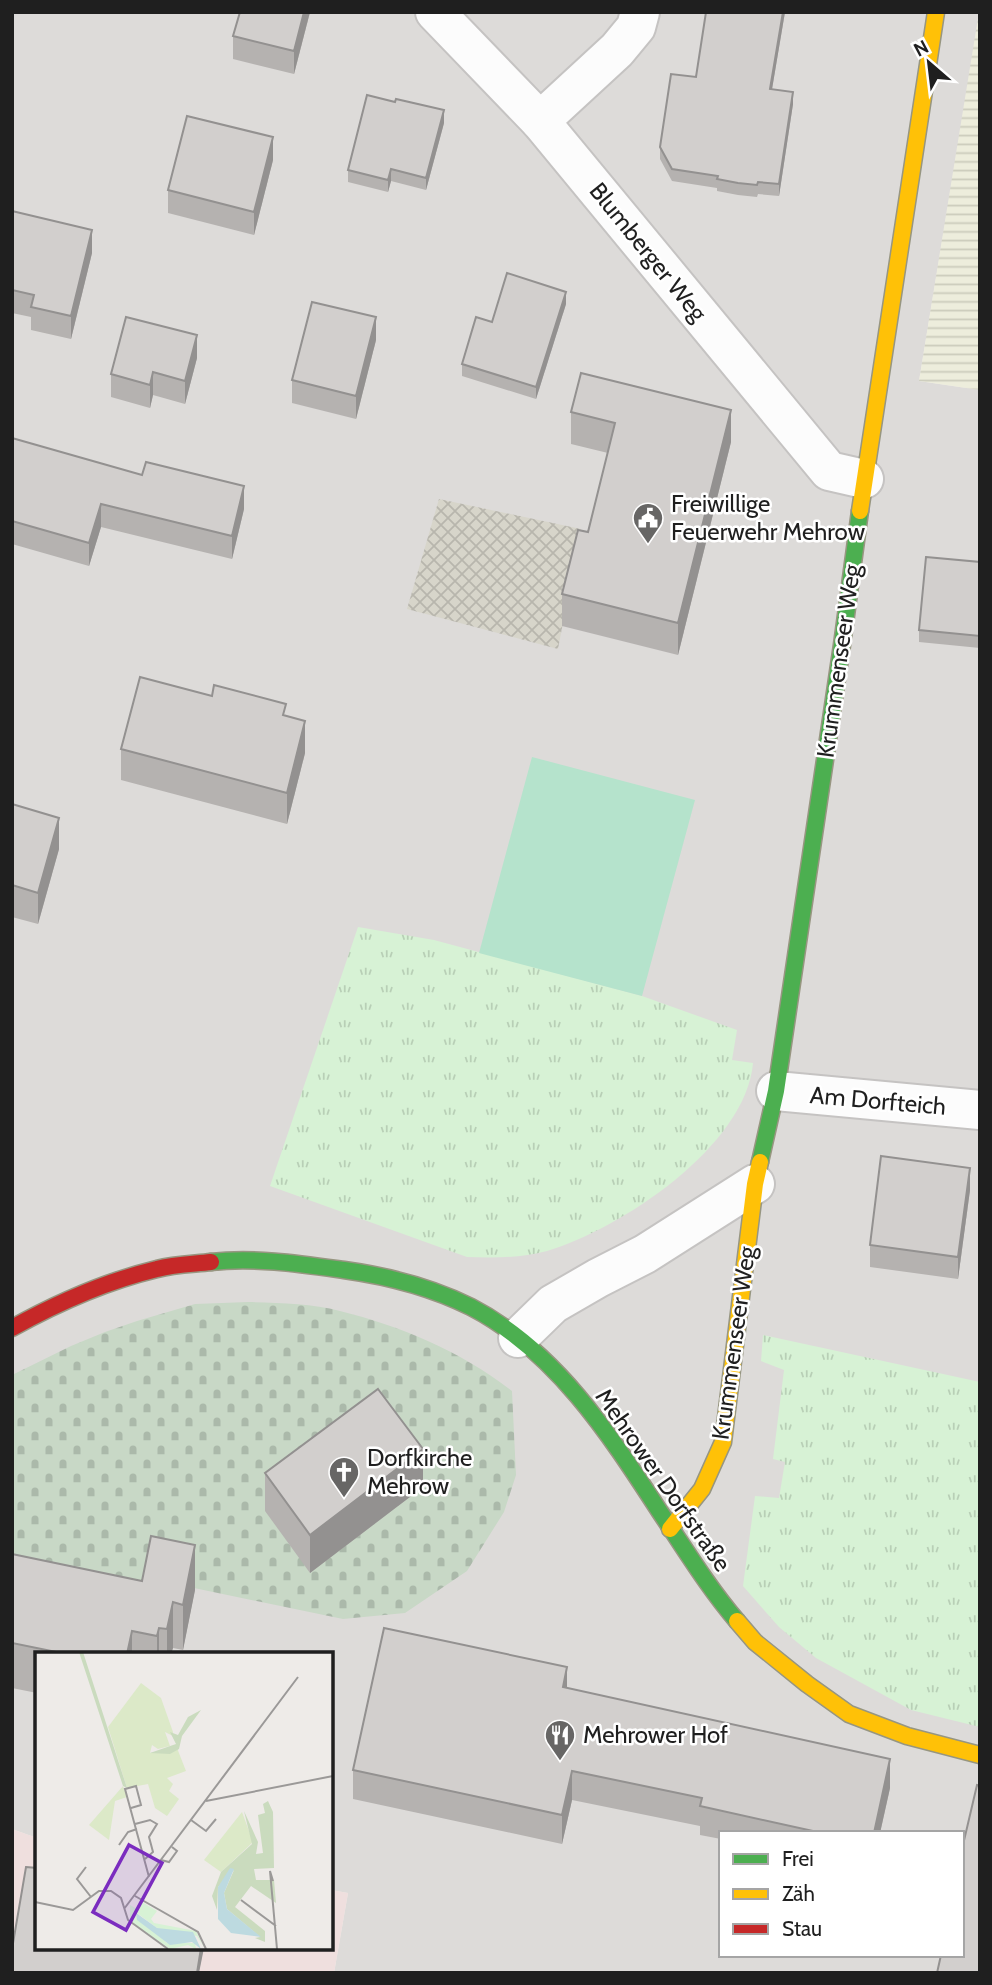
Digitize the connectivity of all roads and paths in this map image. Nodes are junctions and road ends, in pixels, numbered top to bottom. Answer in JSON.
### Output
{"nodes":[{"id":1,"x":435,"y":12,"type":"edge"},
{"id":2,"x":640,"y":12,"type":"edge"},
{"id":3,"x":936,"y":12,"type":"edge"},
{"id":4,"x":540,"y":121,"type":"junction"},
{"id":5,"x":864,"y":479,"type":"junction"},
{"id":6,"x":776,"y":1091,"type":"junction"},
{"id":7,"x":980,"y":1110,"type":"edge"},
{"id":8,"x":755,"y":1184,"type":"junction"},
{"id":9,"x":12,"y":1328,"type":"edge"},
{"id":10,"x":518,"y":1338,"type":"junction"},
{"id":11,"x":670,"y":1529,"type":"junction"},
{"id":12,"x":980,"y":1755,"type":"edge"}],
"edges":[{"from":1,"to":4,"type":"street","name":"Blumberger Weg"},
{"from":2,"to":4,"type":"street"},
{"from":3,"to":5,"type":"street","name":"Krummenseer Weg"},
{"from":4,"to":5,"type":"street","name":"Blumberger Weg"},
{"from":5,"to":6,"type":"street","name":"Krummenseer Weg"},
{"from":6,"to":7,"type":"street","name":"Am Dorfteich"},
{"from":6,"to":8,"type":"street","name":"Krummenseer Weg"},
{"from":8,"to":10,"type":"street"},
{"from":8,"to":11,"type":"street","name":"Krummenseer Weg"},
{"from":9,"to":10,"type":"street","name":"Mehrower Dorfstraße"},
{"from":10,"to":11,"type":"street","name":"Mehrower Dorfstraße"},
{"from":11,"to":12,"type":"street","name":"Mehrower Dorfstraße"}]}
